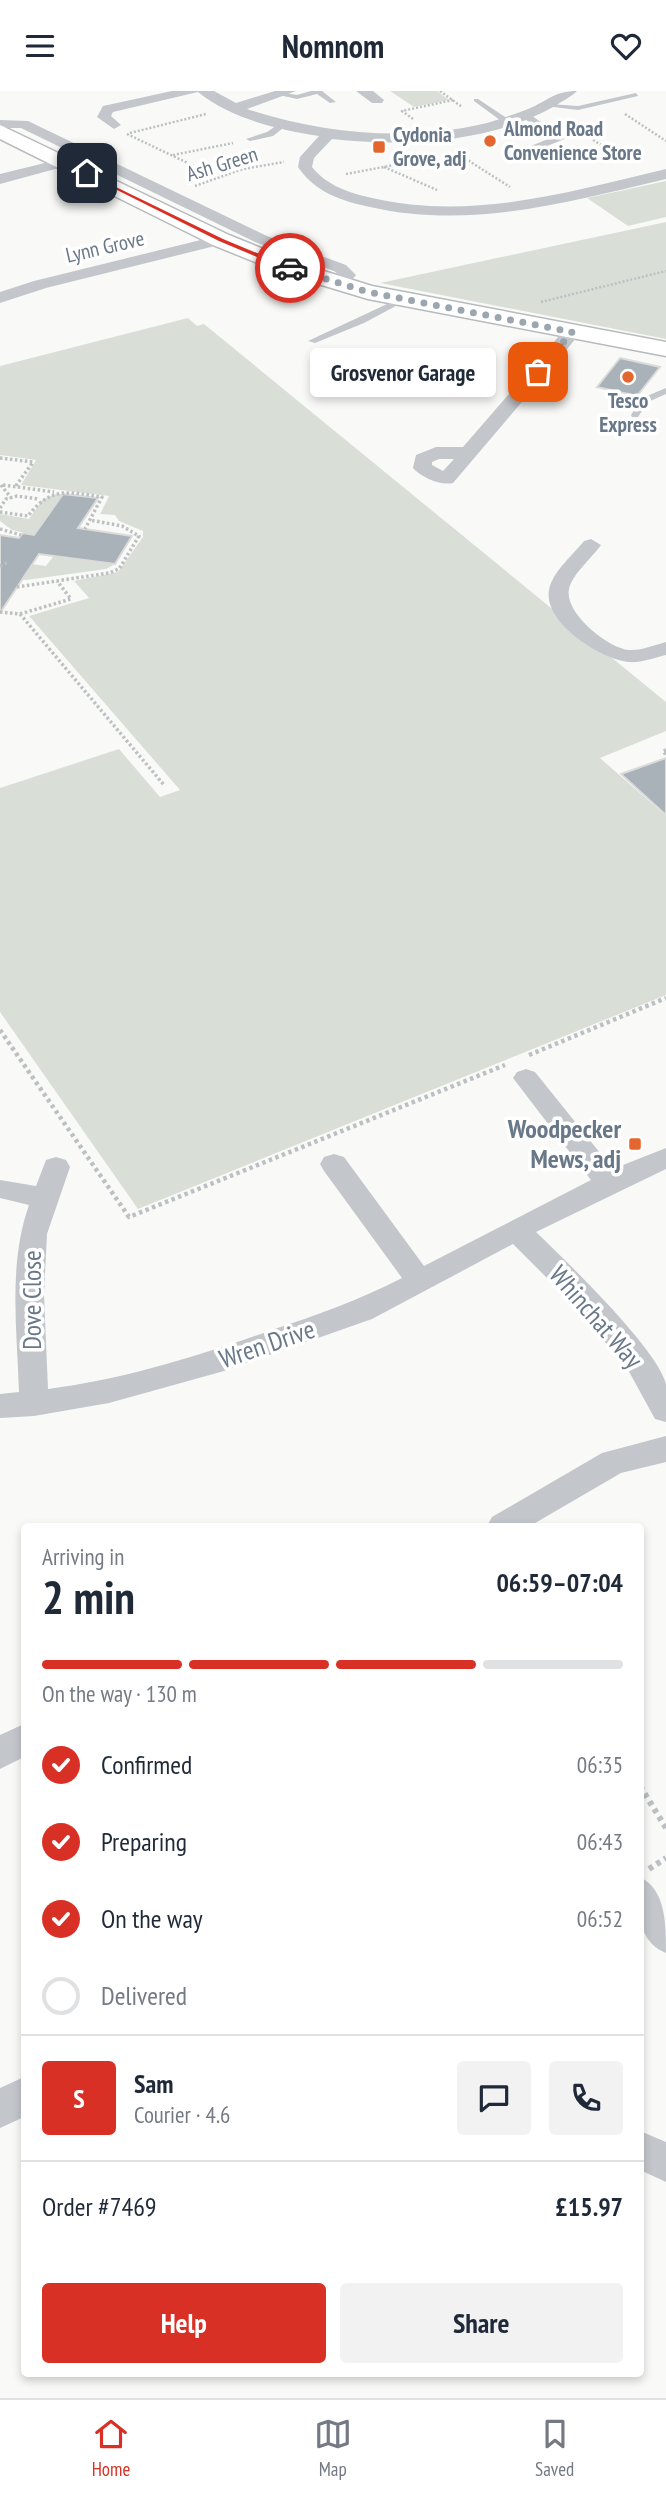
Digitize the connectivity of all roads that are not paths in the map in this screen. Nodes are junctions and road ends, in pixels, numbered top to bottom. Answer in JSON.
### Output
{"nodes":[{"id":1,"x":192,"y":91,"type":"edge"},
{"id":2,"x":204,"y":91,"type":"edge"},
{"id":3,"x":363,"y":91,"type":"edge"},
{"id":4,"x":570,"y":91,"type":"edge"},
{"id":5,"x":319,"y":92,"type":"edge"},
{"id":6,"x":284,"y":93,"type":"edge"},
{"id":7,"x":636,"y":95,"type":"dead end"},
{"id":8,"x":377,"y":100,"type":"dead end"},
{"id":9,"x":475,"y":100,"type":"dead end"},
{"id":10,"x":332,"y":102,"type":"dead end"},
{"id":11,"x":549,"y":106,"type":"junction"},
{"id":12,"x":232,"y":109,"type":"junction"},
{"id":13,"x":526,"y":116,"type":"junction"},
{"id":14,"x":507,"y":121,"type":"junction"},
{"id":15,"x":0,"y":124,"type":"edge"},
{"id":16,"x":114,"y":125,"type":"dead end"},
{"id":17,"x":283,"y":125,"type":"junction"},
{"id":18,"x":0,"y":131,"type":"edge"},
{"id":19,"x":578,"y":132,"type":"dead end"},
{"id":20,"x":329,"y":134,"type":"junction"},
{"id":21,"x":558,"y":137,"type":"junction"},
{"id":22,"x":250,"y":139,"type":"road end"},
{"id":23,"x":524,"y":152,"type":"dead end"},
{"id":24,"x":70,"y":155,"type":"junction"},
{"id":25,"x":666,"y":174,"type":"edge"},
{"id":26,"x":0,"y":179,"type":"edge"},
{"id":27,"x":221,"y":240,"type":"junction"},
{"id":28,"x":340,"y":284,"type":"junction"},
{"id":29,"x":0,"y":298,"type":"edge"},
{"id":30,"x":405,"y":299,"type":"junction"},
{"id":31,"x":572,"y":332,"type":"junction"},
{"id":32,"x":312,"y":341,"type":"dead end"},
{"id":33,"x":666,"y":349,"type":"edge"},
{"id":34,"x":666,"y":391,"type":"edge"},
{"id":35,"x":635,"y":415,"type":"dead end"},
{"id":36,"x":468,"y":453,"type":"dead end"},
{"id":37,"x":591,"y":545,"type":"dead end"},
{"id":38,"x":666,"y":649,"type":"edge"},
{"id":39,"x":523,"y":1065,"type":"road end"},
{"id":40,"x":666,"y":1158,"type":"edge"},
{"id":41,"x":334,"y":1164,"type":"dead end"},
{"id":42,"x":56,"y":1167,"type":"dead end"},
{"id":43,"x":607,"y":1181,"type":"junction"},
{"id":44,"x":4,"y":1189,"type":"dead end"},
{"id":45,"x":44,"y":1198,"type":"junction"},
{"id":46,"x":518,"y":1231,"type":"junction"},
{"id":47,"x":420,"y":1282,"type":"junction"},
{"id":48,"x":34,"y":1404,"type":"junction"},
{"id":49,"x":0,"y":1406,"type":"edge"},
{"id":50,"x":666,"y":1410,"type":"edge"},
{"id":51,"x":666,"y":1448,"type":"edge"},
{"id":52,"x":508,"y":1523,"type":"edge"},
{"id":53,"x":21,"y":1742,"type":"edge"},
{"id":54,"x":0,"y":1753,"type":"edge"},
{"id":55,"x":644,"y":1900,"type":"edge"},
{"id":56,"x":664,"y":1929,"type":"edge"},
{"id":57,"x":21,"y":2098,"type":"edge"},
{"id":58,"x":0,"y":2109,"type":"edge"},
{"id":59,"x":644,"y":2152,"type":"edge"},
{"id":60,"x":666,"y":2162,"type":"edge"}],
"edges":[{"from":1,"to":16,"type":"street"},
{"from":2,"to":12,"type":"street"},
{"from":3,"to":8,"type":"street"},
{"from":4,"to":11,"type":"street"},
{"from":5,"to":6,"type":"lane"},
{"from":5,"to":10,"type":"lane"},
{"from":6,"to":12,"type":"street"},
{"from":7,"to":11,"type":"lane"},
{"from":9,"to":14,"type":"lane"},
{"from":11,"to":13,"type":"street"},
{"from":12,"to":17,"type":"street"},
{"from":13,"to":14,"type":"street"},
{"from":13,"to":21,"type":"lane"},
{"from":14,"to":20,"type":"street"},
{"from":15,"to":24,"type":"street"},
{"from":17,"to":20,"type":"street"},
{"from":17,"to":22,"type":"lane"},
{"from":18,"to":24,"type":"highway"},
{"from":19,"to":21,"type":"lane"},
{"from":20,"to":25,"type":"street"},
{"from":21,"to":23,"type":"lane"},
{"from":24,"to":26,"type":"street"},
{"from":24,"to":27,"type":"highway"},
{"from":24,"to":28,"type":"street"},
{"from":27,"to":28,"type":"highway"},
{"from":27,"to":29,"type":"street","name":"Lynn Grove"},
{"from":28,"to":30,"type":"highway"},
{"from":30,"to":31,"type":"highway"},
{"from":30,"to":32,"type":"lane"},
{"from":31,"to":33,"type":"highway"},
{"from":31,"to":36,"type":"street"},
{"from":34,"to":35,"type":"lane"},
{"from":37,"to":38,"type":"street"},
{"from":39,"to":43,"type":"street"},
{"from":40,"to":43,"type":"street","name":"Wren Drive"},
{"from":41,"to":47,"type":"street"},
{"from":42,"to":45,"type":"street","name":"Dove Close"},
{"from":43,"to":46,"type":"street","name":"Wren Drive"},
{"from":44,"to":45,"type":"street"},
{"from":45,"to":48,"type":"street","name":"Dove Close"},
{"from":46,"to":47,"type":"street","name":"Wren Drive"},
{"from":46,"to":50,"type":"street","name":"Whinchat Way"},
{"from":47,"to":48,"type":"street","name":"Wren Drive"},
{"from":48,"to":49,"type":"street","name":"Wren Drive"},
{"from":51,"to":52,"type":"street"},
{"from":53,"to":54,"type":"street"},
{"from":55,"to":56,"type":"street"},
{"from":57,"to":58,"type":"street"},
{"from":59,"to":60,"type":"street"}]}
